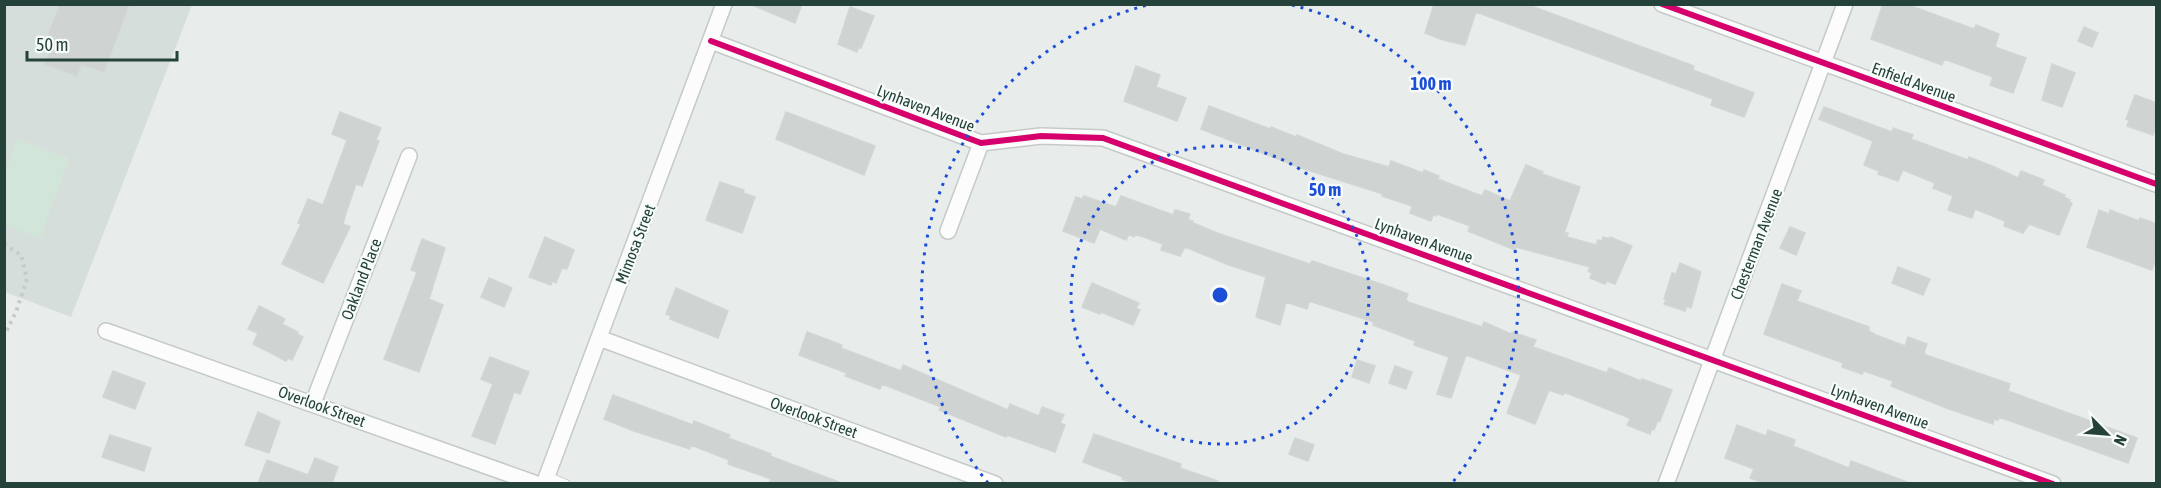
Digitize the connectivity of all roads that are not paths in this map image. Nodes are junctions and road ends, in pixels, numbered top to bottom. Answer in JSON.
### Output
{"nodes":[{"id":1,"x":724,"y":4,"type":"edge"},
{"id":2,"x":1662,"y":4,"type":"edge"},
{"id":3,"x":1845,"y":4,"type":"edge"},
{"id":4,"x":711,"y":41,"type":"junction"},
{"id":5,"x":1823,"y":64,"type":"junction"},
{"id":6,"x":981,"y":143,"type":"junction"},
{"id":7,"x":409,"y":156,"type":"dead end"},
{"id":8,"x":2157,"y":184,"type":"edge"},
{"id":9,"x":948,"y":231,"type":"dead end"},
{"id":10,"x":106,"y":331,"type":"dead end"},
{"id":11,"x":599,"y":338,"type":"junction"},
{"id":12,"x":1713,"y":358,"type":"junction"},
{"id":13,"x":313,"y":403,"type":"junction"},
{"id":14,"x":543,"y":481,"type":"edge"},
{"id":15,"x":566,"y":483,"type":"edge"},
{"id":16,"x":995,"y":483,"type":"edge"},
{"id":17,"x":1666,"y":483,"type":"edge"},
{"id":18,"x":2053,"y":483,"type":"edge"}],
"edges":[{"from":1,"to":4,"type":"street","name":"Mimosa Street"},
{"from":2,"to":5,"type":"street","name":"Enfield Avenue"},
{"from":3,"to":5,"type":"street","name":"Chesterman Avenue"},
{"from":4,"to":6,"type":"street","name":"Lynhaven Avenue"},
{"from":4,"to":11,"type":"street","name":"Mimosa Street"},
{"from":5,"to":8,"type":"street","name":"Enfield Avenue"},
{"from":5,"to":12,"type":"street","name":"Chesterman Avenue"},
{"from":6,"to":9,"type":"street"},
{"from":6,"to":12,"type":"street","name":"Lynhaven Avenue"},
{"from":7,"to":13,"type":"street","name":"Oakland Place"},
{"from":10,"to":13,"type":"street","name":"Overlook Street"},
{"from":11,"to":14,"type":"street","name":"Mimosa Street"},
{"from":11,"to":16,"type":"street","name":"Overlook Street"},
{"from":12,"to":17,"type":"street","name":"Chesterman Avenue"},
{"from":12,"to":18,"type":"street","name":"Lynhaven Avenue"},
{"from":13,"to":14,"type":"street","name":"Overlook Street"},
{"from":14,"to":15,"type":"lane"}]}
